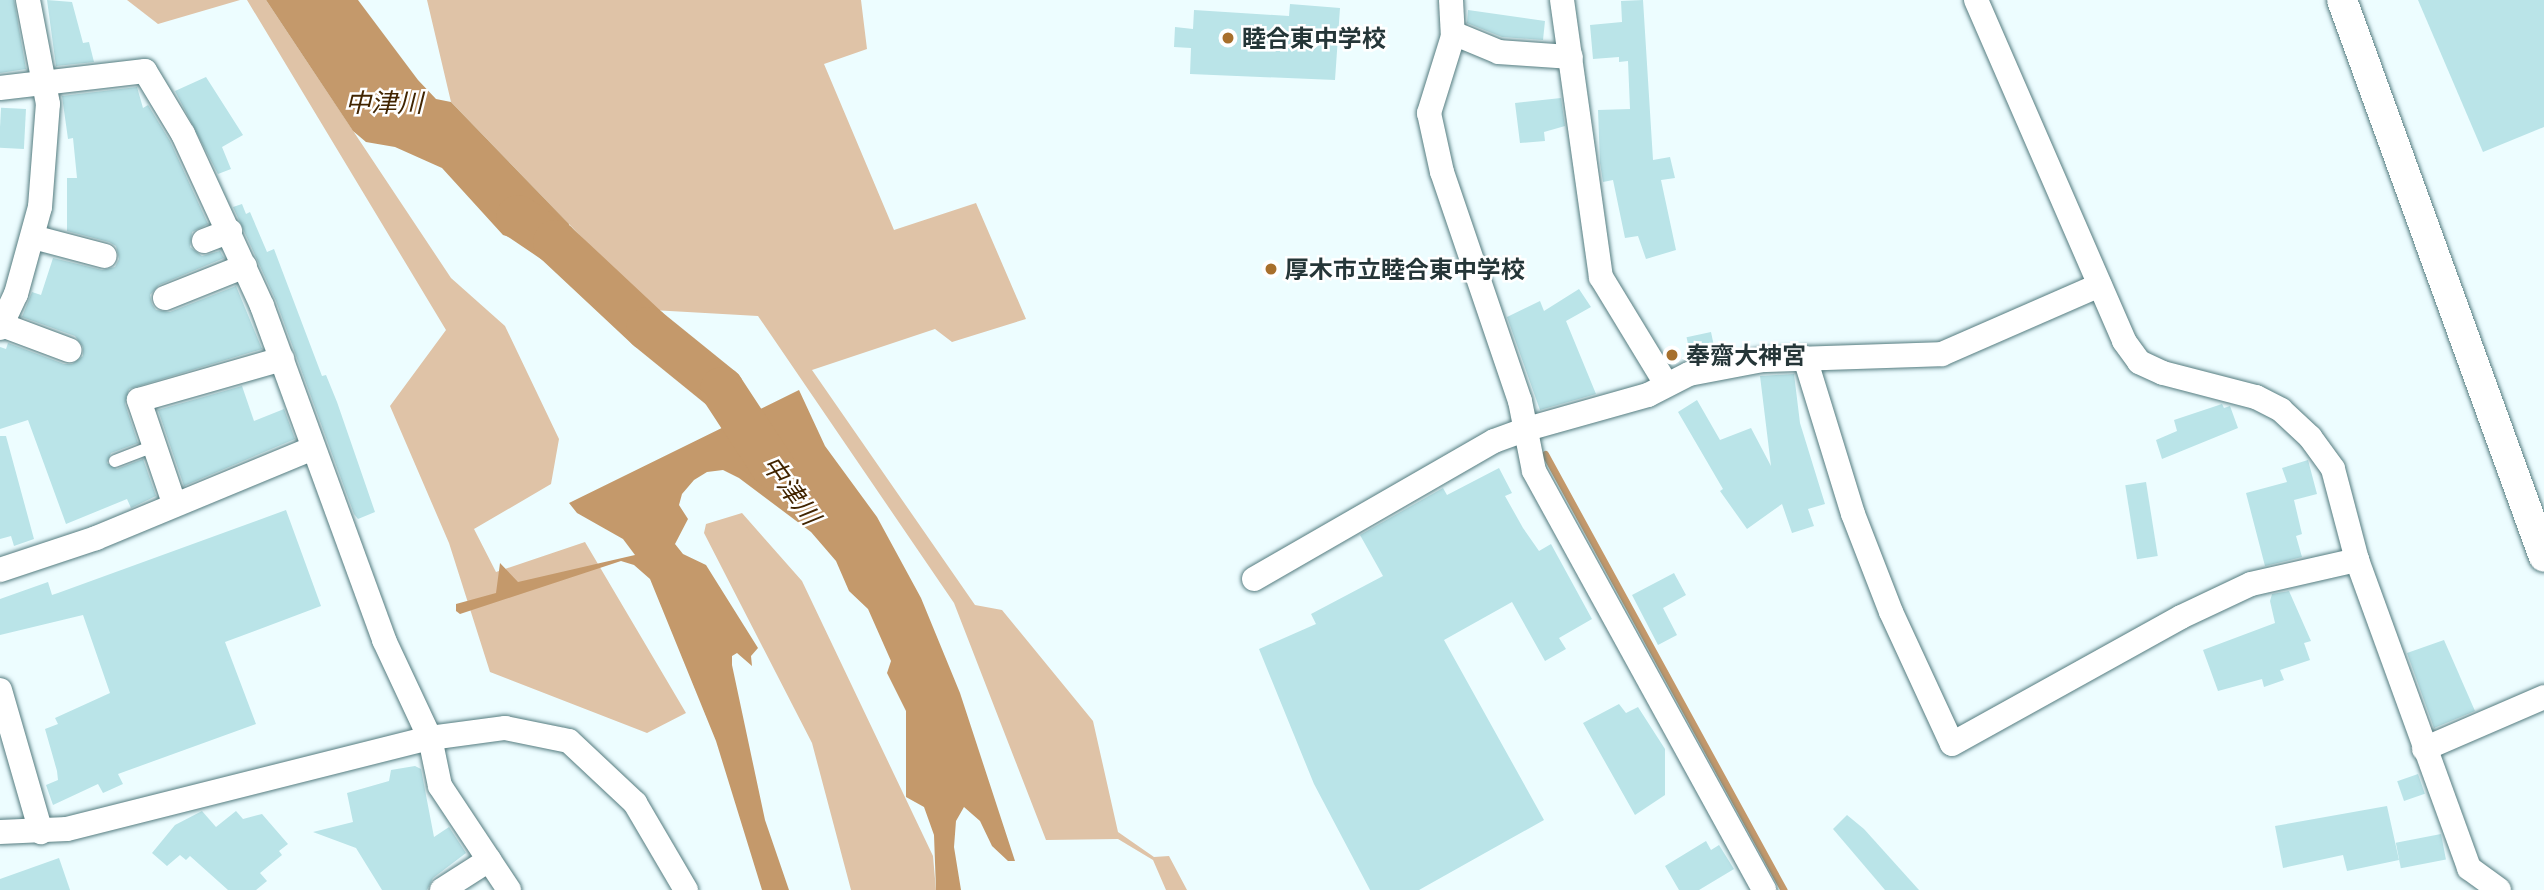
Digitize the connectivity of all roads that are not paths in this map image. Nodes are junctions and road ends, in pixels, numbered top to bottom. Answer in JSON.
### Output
{"nodes":[{"id":1,"x":28,"y":0,"type":"edge"},
{"id":2,"x":1451,"y":0,"type":"edge"},
{"id":3,"x":1562,"y":0,"type":"edge"},
{"id":4,"x":1976,"y":0,"type":"edge"},
{"id":5,"x":2342,"y":0,"type":"edge"},
{"id":6,"x":1452,"y":33,"type":"junction"},
{"id":7,"x":1571,"y":57,"type":"junction"},
{"id":8,"x":46,"y":83,"type":"junction"},
{"id":9,"x":0,"y":88,"type":"edge"},
{"id":10,"x":230,"y":231,"type":"junction"},
{"id":11,"x":33,"y":237,"type":"junction"},
{"id":12,"x":204,"y":241,"type":"dead end"},
{"id":13,"x":105,"y":257,"type":"dead end"},
{"id":14,"x":245,"y":266,"type":"junction"},
{"id":15,"x":2100,"y":285,"type":"junction"},
{"id":16,"x":165,"y":299,"type":"dead end"},
{"id":17,"x":1,"y":326,"type":"edge"},
{"id":18,"x":69,"y":350,"type":"dead end"},
{"id":19,"x":1805,"y":358,"type":"junction"},
{"id":20,"x":282,"y":359,"type":"junction"},
{"id":21,"x":1666,"y":384,"type":"junction"},
{"id":22,"x":1527,"y":429,"type":"junction"},
{"id":23,"x":154,"y":446,"type":"junction"},
{"id":24,"x":313,"y":448,"type":"junction"},
{"id":25,"x":114,"y":461,"type":"dead end"},
{"id":26,"x":174,"y":503,"type":"junction"},
{"id":27,"x":2544,"y":556,"type":"edge"},
{"id":28,"x":2357,"y":560,"type":"junction"},
{"id":29,"x":0,"y":569,"type":"edge"},
{"id":30,"x":1254,"y":579,"type":"dead end"},
{"id":31,"x":0,"y":690,"type":"edge"},
{"id":32,"x":2544,"y":697,"type":"edge"},
{"id":33,"x":430,"y":738,"type":"junction"},
{"id":34,"x":2424,"y":749,"type":"junction"},
{"id":35,"x":0,"y":831,"type":"edge"},
{"id":36,"x":41,"y":832,"type":"junction"},
{"id":37,"x":489,"y":860,"type":"junction"},
{"id":38,"x":2471,"y":879,"type":"edge"},
{"id":39,"x":442,"y":890,"type":"edge"},
{"id":40,"x":509,"y":890,"type":"edge"},
{"id":41,"x":686,"y":890,"type":"edge"},
{"id":42,"x":1764,"y":890,"type":"edge"},
{"id":43,"x":2500,"y":890,"type":"edge"}],
"edges":[{"from":1,"to":8,"type":"street"},
{"from":2,"to":6,"type":"street"},
{"from":3,"to":7,"type":"street"},
{"from":4,"to":15,"type":"street"},
{"from":5,"to":27,"type":"street"},
{"from":6,"to":7,"type":"street"},
{"from":6,"to":22,"type":"street"},
{"from":7,"to":21,"type":"street"},
{"from":8,"to":9,"type":"street"},
{"from":8,"to":10,"type":"street"},
{"from":8,"to":11,"type":"street"},
{"from":10,"to":12,"type":"street"},
{"from":10,"to":14,"type":"street"},
{"from":11,"to":13,"type":"street"},
{"from":11,"to":17,"type":"street"},
{"from":14,"to":16,"type":"street"},
{"from":14,"to":20,"type":"street"},
{"from":15,"to":19,"type":"street"},
{"from":15,"to":28,"type":"street"},
{"from":17,"to":18,"type":"street"},
{"from":19,"to":21,"type":"street"},
{"from":19,"to":28,"type":"street"},
{"from":20,"to":23,"type":"street"},
{"from":20,"to":24,"type":"street"},
{"from":21,"to":22,"type":"street"},
{"from":22,"to":30,"type":"street"},
{"from":22,"to":42,"type":"street"},
{"from":23,"to":25,"type":"lane"},
{"from":23,"to":26,"type":"street"},
{"from":24,"to":26,"type":"street"},
{"from":24,"to":33,"type":"street"},
{"from":26,"to":29,"type":"street"},
{"from":28,"to":34,"type":"street"},
{"from":31,"to":36,"type":"street"},
{"from":32,"to":34,"type":"street"},
{"from":33,"to":36,"type":"street"},
{"from":33,"to":37,"type":"street"},
{"from":33,"to":41,"type":"street"},
{"from":34,"to":38,"type":"street"},
{"from":35,"to":36,"type":"street"},
{"from":37,"to":39,"type":"street"},
{"from":37,"to":40,"type":"street"},
{"from":38,"to":43,"type":"street"}]}
